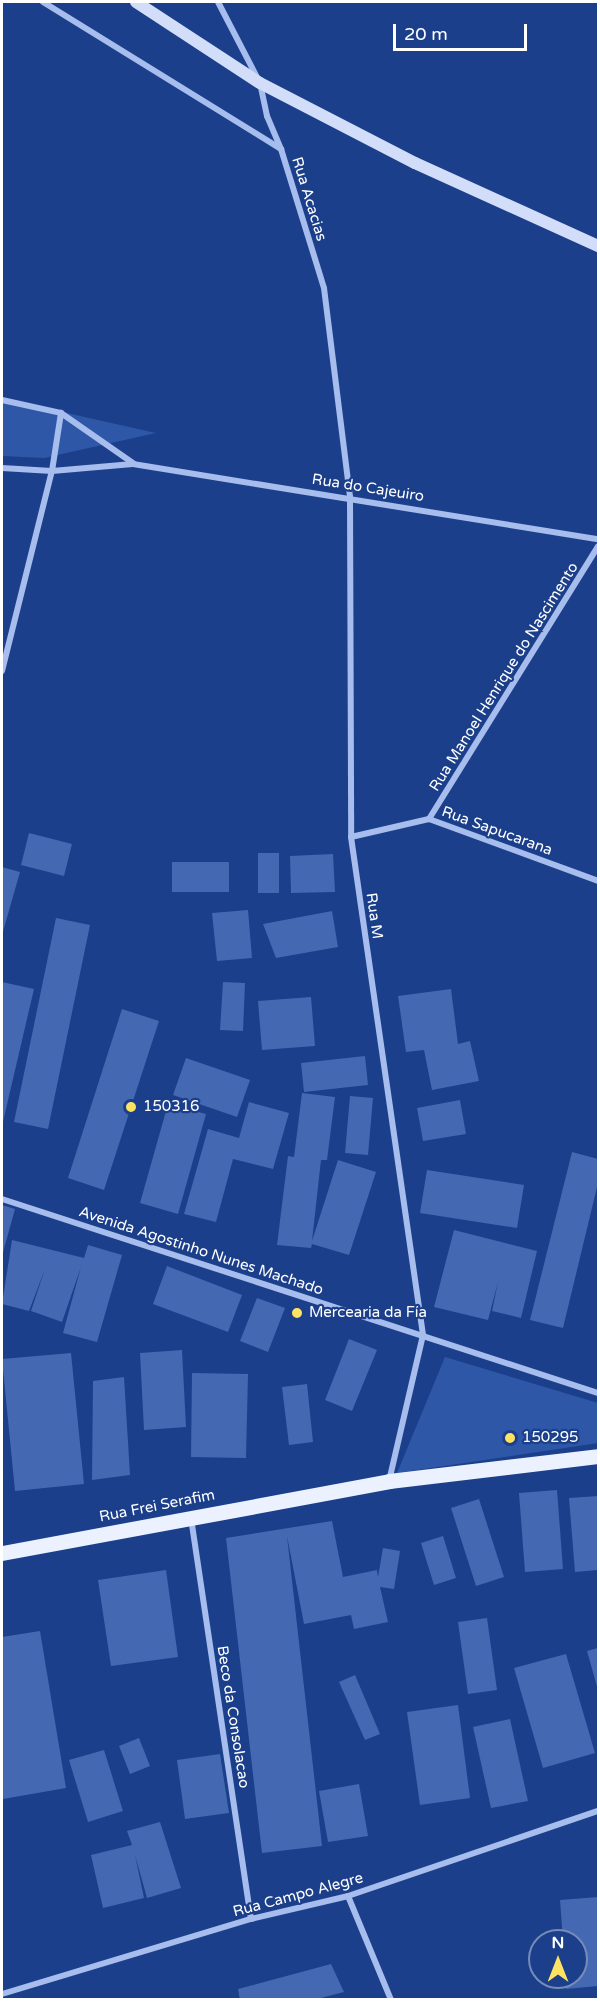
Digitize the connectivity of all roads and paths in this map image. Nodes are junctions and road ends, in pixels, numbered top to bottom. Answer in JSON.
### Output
{"nodes":[{"id":1,"x":43,"y":2,"type":"edge"},
{"id":2,"x":136,"y":2,"type":"edge"},
{"id":3,"x":218,"y":2,"type":"edge"},
{"id":4,"x":260,"y":83,"type":"junction"},
{"id":5,"x":281,"y":149,"type":"junction"},
{"id":6,"x":598,"y":246,"type":"edge"},
{"id":7,"x":2,"y":400,"type":"edge"},
{"id":8,"x":61,"y":413,"type":"junction"},
{"id":9,"x":133,"y":464,"type":"junction"},
{"id":10,"x":2,"y":468,"type":"edge"},
{"id":11,"x":52,"y":471,"type":"junction"},
{"id":12,"x":350,"y":497,"type":"junction"},
{"id":13,"x":598,"y":539,"type":"edge"},
{"id":14,"x":598,"y":546,"type":"edge"},
{"id":15,"x":2,"y":671,"type":"edge"},
{"id":16,"x":429,"y":819,"type":"junction"},
{"id":17,"x":351,"y":837,"type":"junction"},
{"id":18,"x":598,"y":881,"type":"edge"},
{"id":19,"x":2,"y":1199,"type":"edge"},
{"id":20,"x":423,"y":1335,"type":"junction"},
{"id":21,"x":598,"y":1393,"type":"edge"},
{"id":22,"x":598,"y":1456,"type":"edge"},
{"id":23,"x":389,"y":1481,"type":"junction"},
{"id":24,"x":191,"y":1518,"type":"junction"},
{"id":25,"x":2,"y":1553,"type":"edge"},
{"id":26,"x":598,"y":1811,"type":"edge"},
{"id":27,"x":348,"y":1896,"type":"junction"},
{"id":28,"x":251,"y":1919,"type":"junction"},
{"id":29,"x":2,"y":1994,"type":"edge"},
{"id":30,"x":391,"y":2000,"type":"edge"}],
"edges":[{"from":1,"to":5,"type":"street","name":"Rua Acacias"},
{"from":2,"to":4,"type":"street"},
{"from":3,"to":4,"type":"street"},
{"from":4,"to":5,"type":"street"},
{"from":4,"to":6,"type":"street"},
{"from":5,"to":12,"type":"street","name":"Rua Acacias"},
{"from":7,"to":8,"type":"street","name":"Rua do Cajeuiro"},
{"from":8,"to":9,"type":"street","name":"Rua do Cajeuiro"},
{"from":8,"to":11,"type":"street"},
{"from":9,"to":11,"type":"street","name":"Rua do Cajeuiro"},
{"from":9,"to":12,"type":"street","name":"Rua do Cajeuiro"},
{"from":10,"to":11,"type":"street","name":"Rua do Cajeuiro"},
{"from":11,"to":15,"type":"street"},
{"from":12,"to":13,"type":"street","name":"Rua do Cajeuiro"},
{"from":12,"to":17,"type":"street","name":"Rua M"},
{"from":14,"to":16,"type":"street","name":"Rua Manoel Henrique do Nascimento"},
{"from":16,"to":17,"type":"street","name":"Rua Sapucarana"},
{"from":16,"to":18,"type":"street","name":"Rua Sapucarana"},
{"from":17,"to":20,"type":"street","name":"Rua M"},
{"from":19,"to":20,"type":"street","name":"Avenida Agostinho Nunes Machado"},
{"from":20,"to":21,"type":"street","name":"Avenida Agostinho Nunes Machado"},
{"from":20,"to":23,"type":"street"},
{"from":22,"to":23,"type":"main road","name":"Rua Frei Serafim"},
{"from":23,"to":24,"type":"main road","name":"Rua Frei Serafim"},
{"from":24,"to":25,"type":"main road","name":"Rua Frei Serafim"},
{"from":24,"to":28,"type":"street","name":"Beco da Consolacao"},
{"from":26,"to":27,"type":"street","name":"Rua Campo Alegre"},
{"from":27,"to":28,"type":"street","name":"Rua Campo Alegre"},
{"from":27,"to":30,"type":"street"},
{"from":28,"to":29,"type":"street","name":"Rua Campo Alegre"}]}
